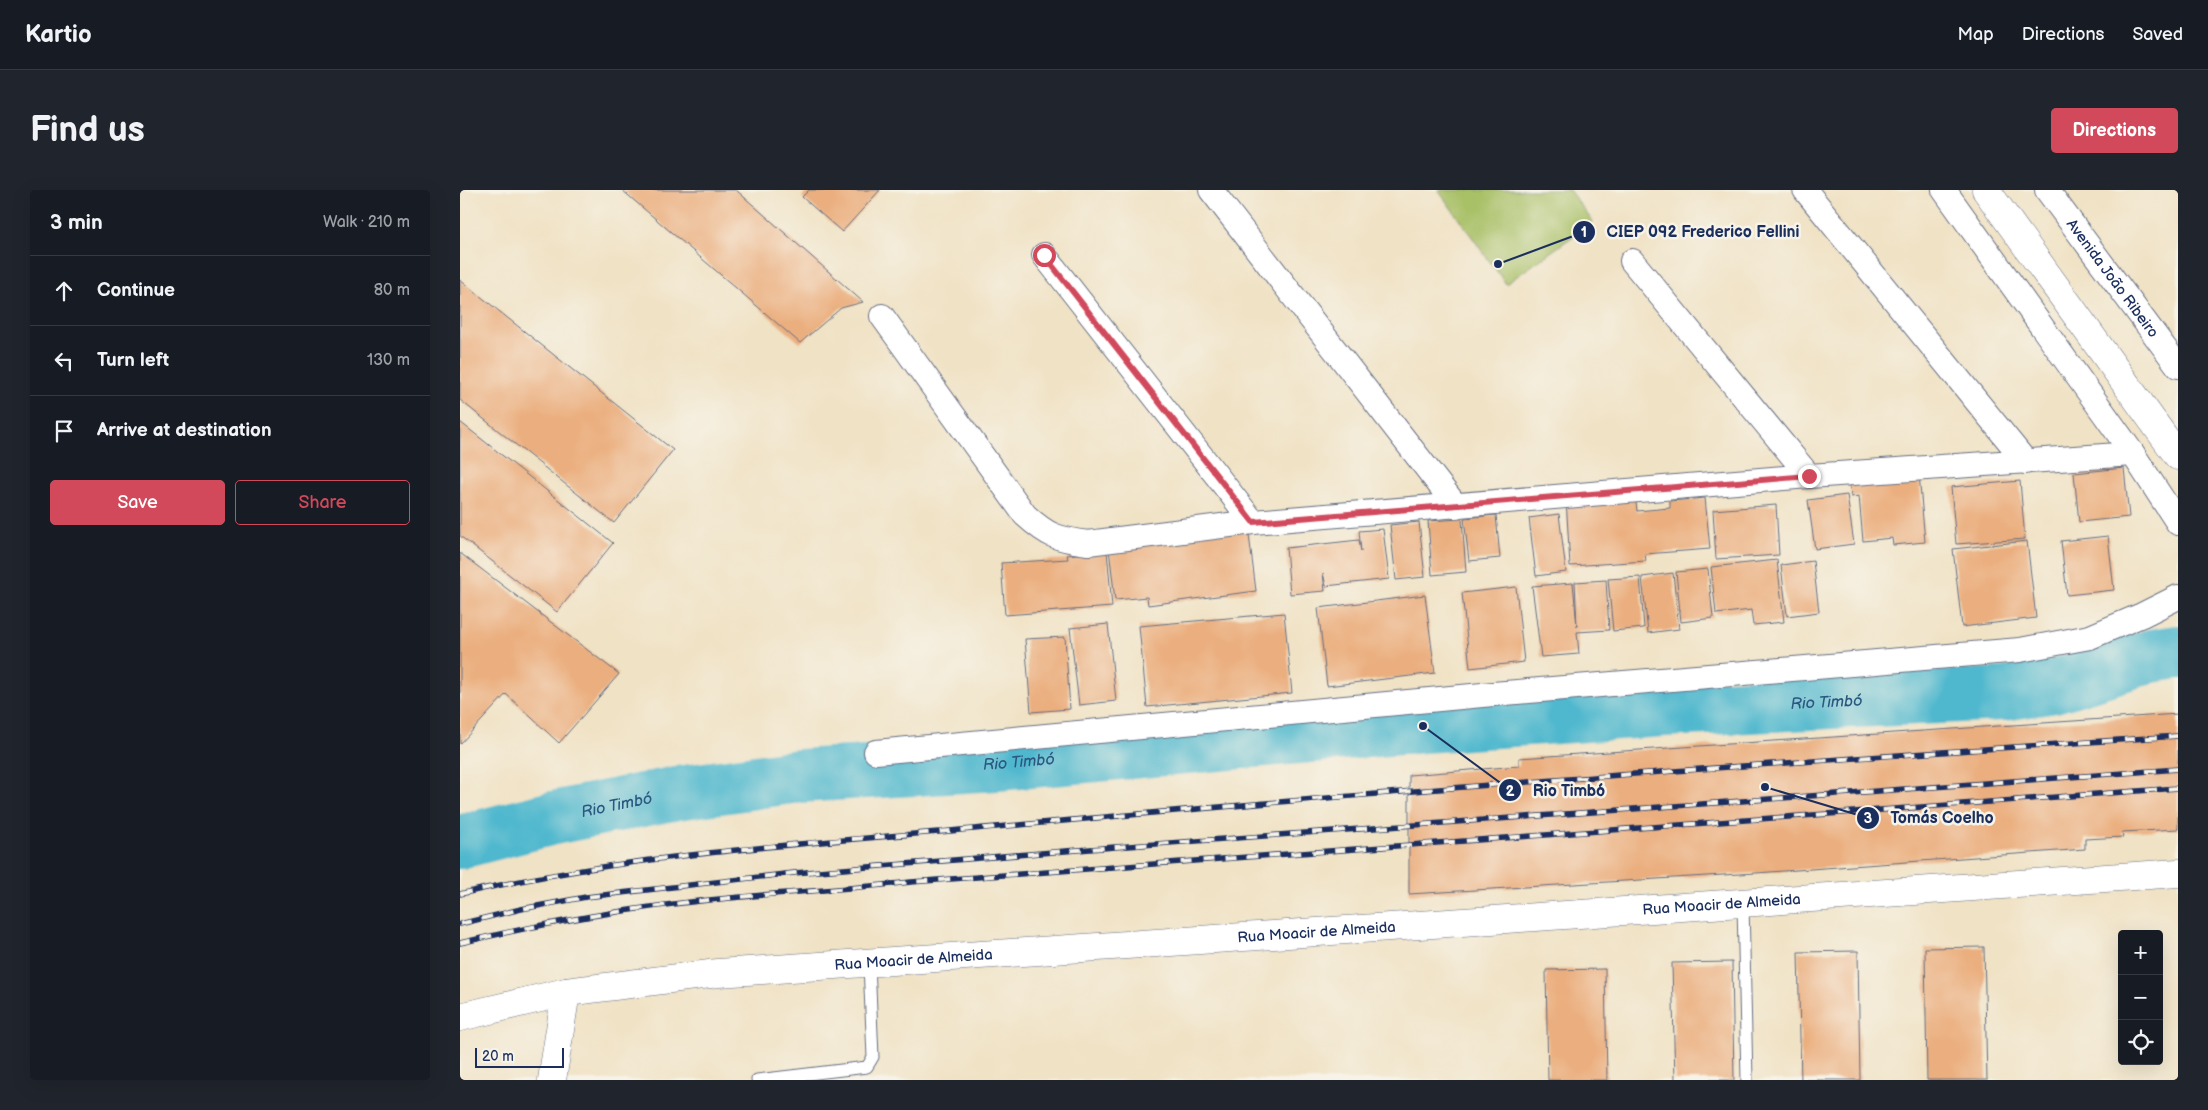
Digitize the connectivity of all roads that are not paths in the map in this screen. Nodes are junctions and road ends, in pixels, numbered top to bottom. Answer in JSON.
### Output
{"nodes":[{"id":1,"x":1211,"y":190,"type":"edge"},
{"id":2,"x":1804,"y":190,"type":"edge"},
{"id":3,"x":1944,"y":190,"type":"edge"},
{"id":4,"x":1986,"y":190,"type":"edge"},
{"id":5,"x":2047,"y":190,"type":"edge"},
{"id":6,"x":1044,"y":255,"type":"dead end"},
{"id":7,"x":1632,"y":261,"type":"dead end"},
{"id":8,"x":882,"y":316,"type":"dead end"},
{"id":9,"x":2178,"y":366,"type":"edge"},
{"id":10,"x":2133,"y":454,"type":"junction"},
{"id":11,"x":2178,"y":456,"type":"edge"},
{"id":12,"x":2026,"y":462,"type":"junction"},
{"id":13,"x":1809,"y":476,"type":"junction"},
{"id":14,"x":1456,"y":506,"type":"junction"},
{"id":15,"x":1253,"y":522,"type":"junction"},
{"id":16,"x":2178,"y":523,"type":"edge"},
{"id":17,"x":2178,"y":597,"type":"edge"},
{"id":18,"x":876,"y":752,"type":"dead end"},
{"id":19,"x":2178,"y":873,"type":"edge"},
{"id":20,"x":1743,"y":904,"type":"junction"},
{"id":21,"x":869,"y":964,"type":"junction"},
{"id":22,"x":566,"y":992,"type":"junction"},
{"id":23,"x":460,"y":1017,"type":"edge"},
{"id":24,"x":552,"y":1080,"type":"edge"},
{"id":25,"x":757,"y":1080,"type":"edge"},
{"id":26,"x":1747,"y":1080,"type":"edge"}],
"edges":[{"from":1,"to":14,"type":"street"},
{"from":2,"to":12,"type":"street"},
{"from":3,"to":10,"type":"street"},
{"from":4,"to":11,"type":"main road"},
{"from":5,"to":9,"type":"street","name":"Avenida João Ribeiro"},
{"from":6,"to":15,"type":"street"},
{"from":7,"to":13,"type":"street"},
{"from":8,"to":15,"type":"street"},
{"from":10,"to":12,"type":"street"},
{"from":10,"to":16,"type":"street"},
{"from":12,"to":13,"type":"street"},
{"from":13,"to":14,"type":"street"},
{"from":14,"to":15,"type":"street"},
{"from":17,"to":18,"type":"street"},
{"from":19,"to":20,"type":"main road","name":"Rua Moacir de Almeida"},
{"from":20,"to":21,"type":"main road","name":"Rua Moacir de Almeida"},
{"from":20,"to":26,"type":"lane"},
{"from":21,"to":22,"type":"main road","name":"Rua Moacir de Almeida"},
{"from":21,"to":25,"type":"lane"},
{"from":22,"to":23,"type":"main road","name":"Rua Moacir de Almeida"},
{"from":22,"to":24,"type":"main road"}]}
